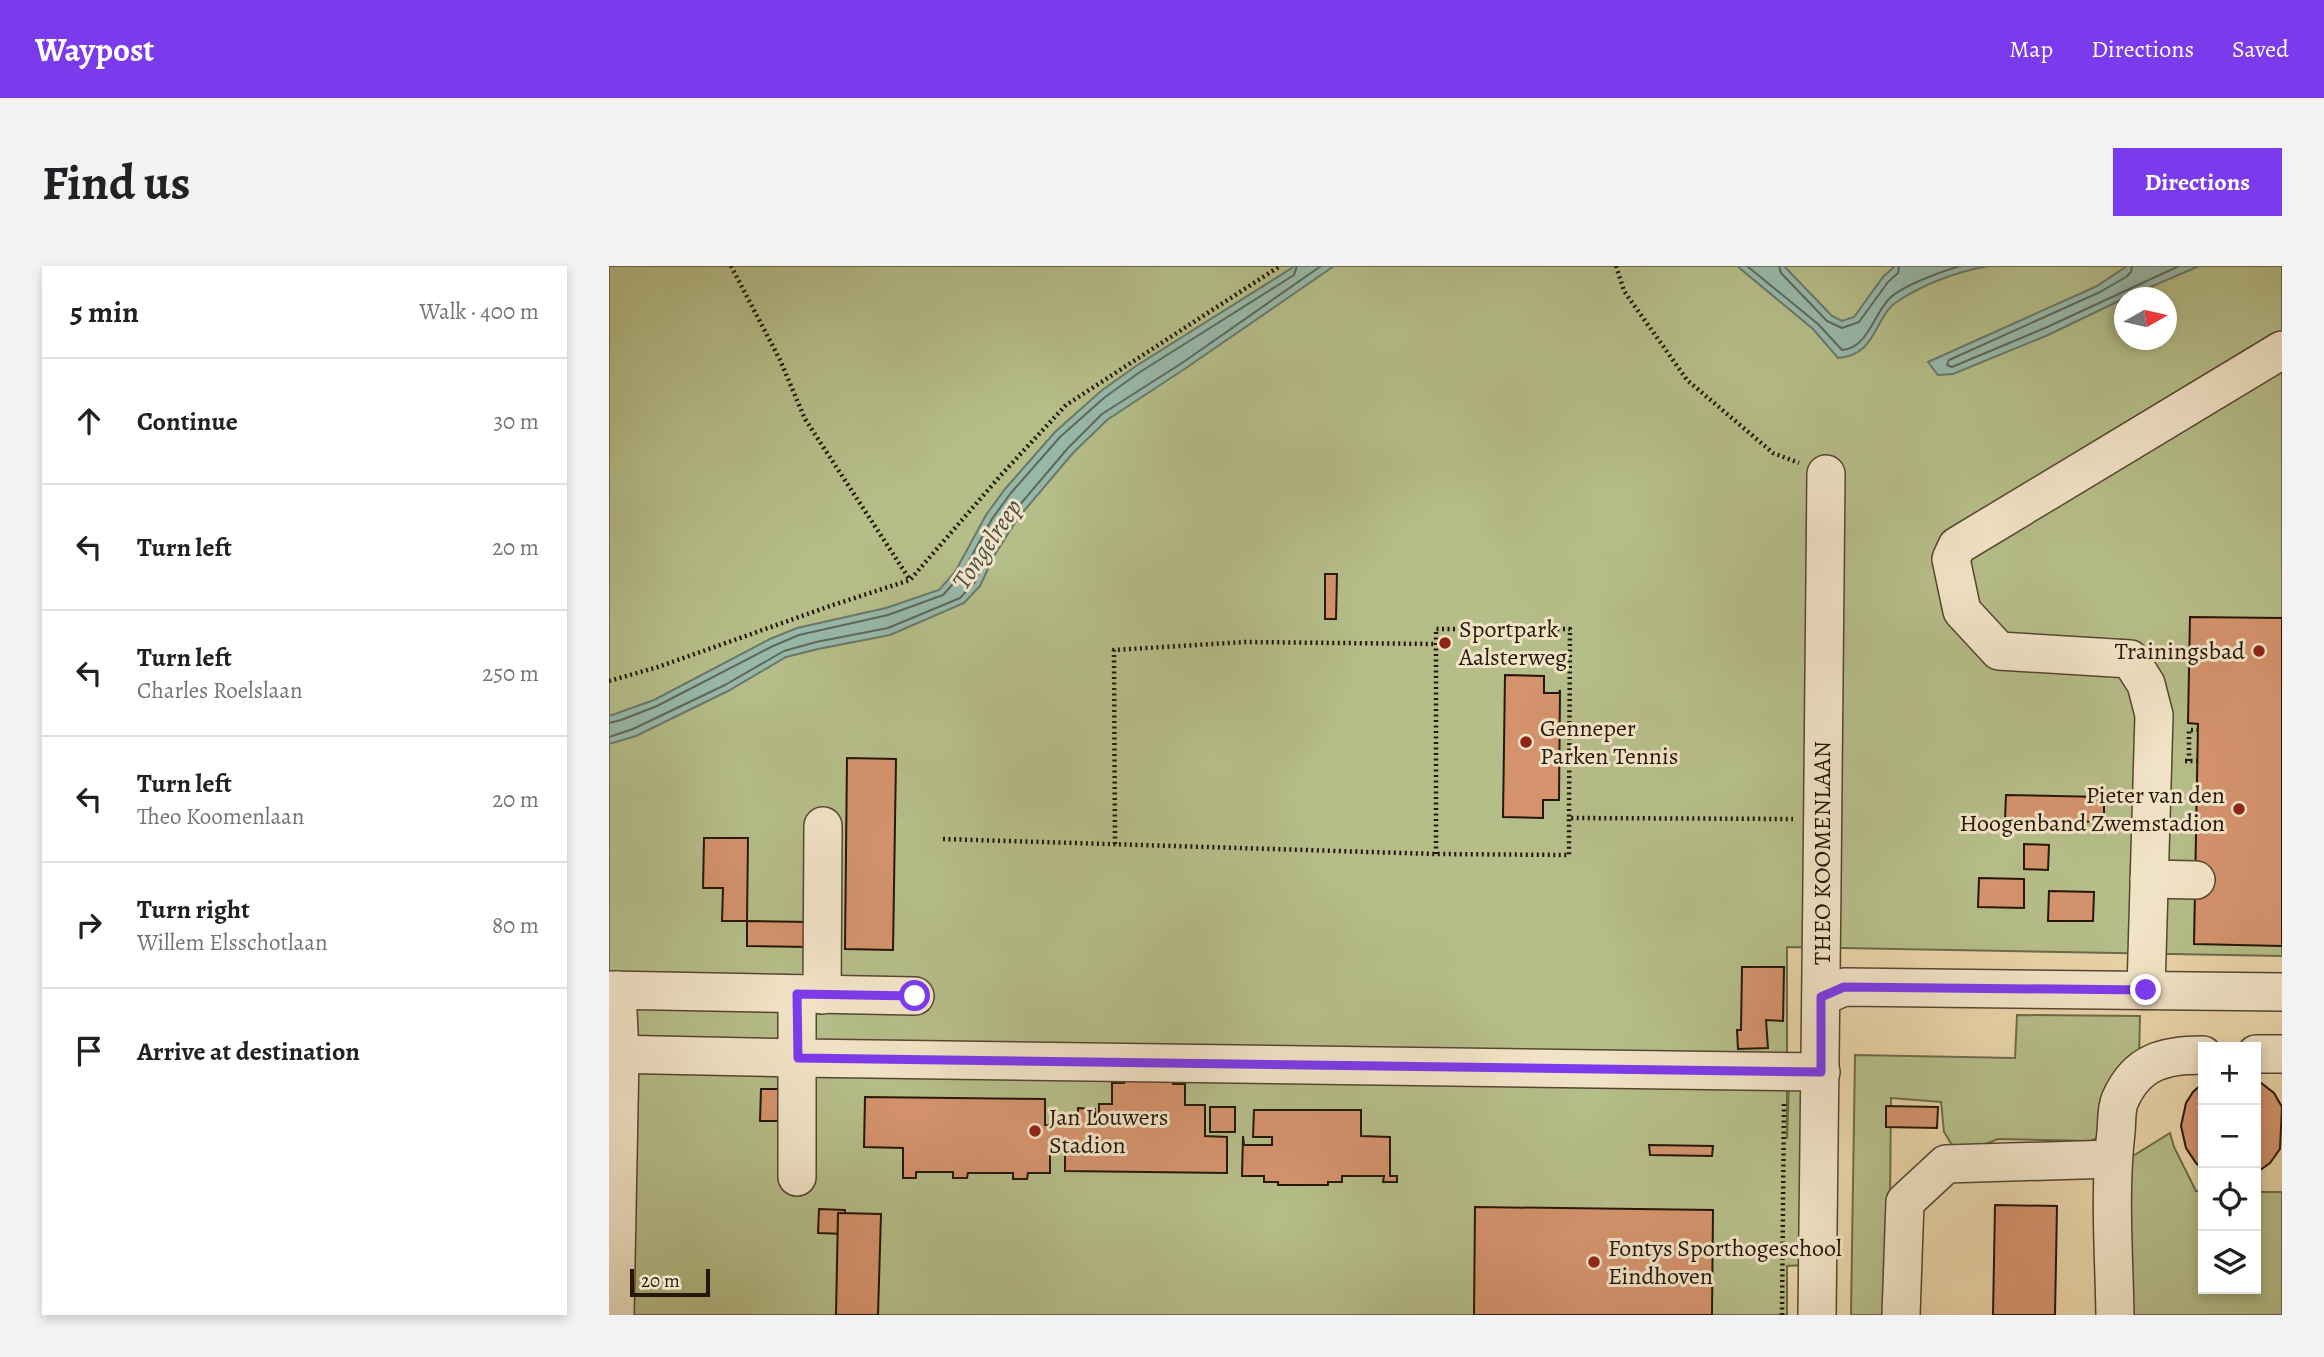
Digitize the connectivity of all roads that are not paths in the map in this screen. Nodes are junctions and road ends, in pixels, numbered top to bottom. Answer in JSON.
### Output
{"nodes":[{"id":1,"x":2282,"y":350,"type":"edge"},
{"id":2,"x":1826,"y":474,"type":"road end"},
{"id":3,"x":823,"y":826,"type":"dead end"},
{"id":4,"x":2149,"y":879,"type":"junction"},
{"id":5,"x":2196,"y":880,"type":"dead end"},
{"id":6,"x":613,"y":990,"type":"edge"},
{"id":7,"x":2146,"y":990,"type":"junction"},
{"id":8,"x":2282,"y":992,"type":"edge"},
{"id":9,"x":810,"y":994,"type":"junction"},
{"id":10,"x":915,"y":996,"type":"dead end"},
{"id":11,"x":1821,"y":997,"type":"junction"},
{"id":12,"x":615,"y":1054,"type":"edge"},
{"id":13,"x":2261,"y":1054,"type":"edge"},
{"id":14,"x":2282,"y":1054,"type":"edge"},
{"id":15,"x":2198,"y":1055,"type":"edge"},
{"id":16,"x":798,"y":1058,"type":"junction"},
{"id":17,"x":1821,"y":1072,"type":"junction"},
{"id":18,"x":2113,"y":1159,"type":"junction"},
{"id":19,"x":797,"y":1177,"type":"dead end"},
{"id":20,"x":615,"y":1315,"type":"edge"},
{"id":21,"x":1817,"y":1315,"type":"edge"},
{"id":22,"x":1901,"y":1315,"type":"edge"},
{"id":23,"x":2115,"y":1315,"type":"edge"}],
"edges":[{"from":1,"to":4,"type":"street"},
{"from":2,"to":11,"type":"street","name":"THEO KOOMENLAAN"},
{"from":3,"to":9,"type":"street"},
{"from":4,"to":5,"type":"street"},
{"from":4,"to":7,"type":"street"},
{"from":6,"to":9,"type":"street"},
{"from":6,"to":12,"type":"street"},
{"from":7,"to":8,"type":"street"},
{"from":7,"to":11,"type":"street"},
{"from":9,"to":10,"type":"street"},
{"from":9,"to":16,"type":"street"},
{"from":11,"to":17,"type":"street","name":"THEO KOOMENLAAN"},
{"from":12,"to":16,"type":"street"},
{"from":12,"to":20,"type":"street"},
{"from":13,"to":14,"type":"street"},
{"from":15,"to":18,"type":"street"},
{"from":16,"to":17,"type":"street"},
{"from":16,"to":19,"type":"street"},
{"from":17,"to":21,"type":"street","name":"THEO KOOMENLAAN"},
{"from":18,"to":22,"type":"street"},
{"from":18,"to":23,"type":"street"}]}
